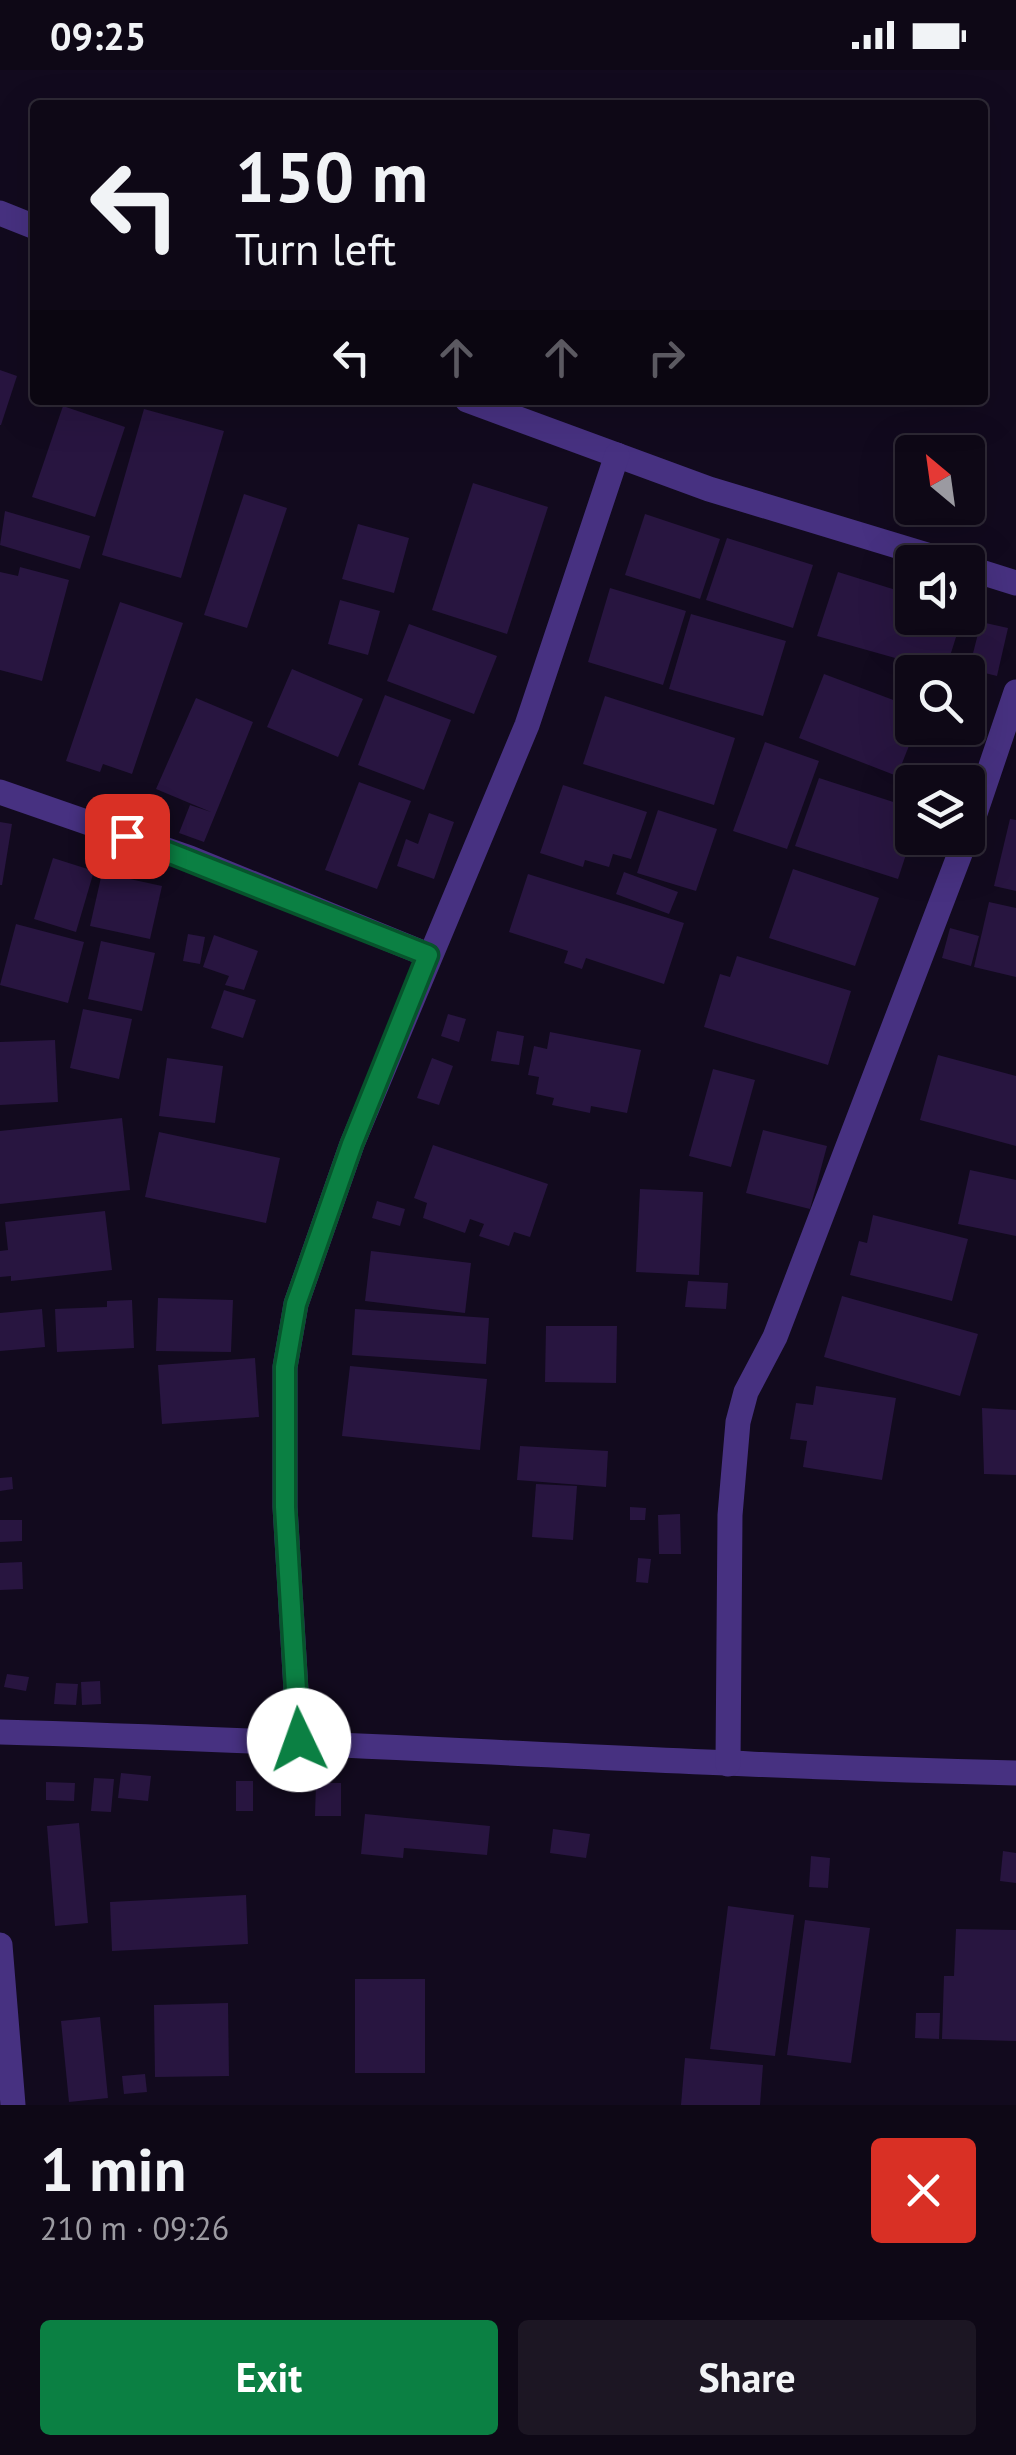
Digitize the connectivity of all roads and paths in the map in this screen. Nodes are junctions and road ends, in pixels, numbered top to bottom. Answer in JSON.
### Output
{"nodes":[{"id":1,"x":0,"y":212,"type":"edge"},
{"id":2,"x":30,"y":225,"type":"edge"},
{"id":3,"x":481,"y":405,"type":"edge"},
{"id":4,"x":617,"y":455,"type":"junction"},
{"id":5,"x":895,"y":545,"type":"edge"},
{"id":6,"x":985,"y":573,"type":"edge"},
{"id":7,"x":1016,"y":583,"type":"edge"},
{"id":8,"x":1016,"y":692,"type":"edge"},
{"id":9,"x":985,"y":783,"type":"edge"},
{"id":10,"x":0,"y":792,"type":"edge"},
{"id":11,"x":960,"y":855,"type":"edge"},
{"id":12,"x":428,"y":955,"type":"junction"},
{"id":13,"x":0,"y":1732,"type":"edge"},
{"id":14,"x":299,"y":1740,"type":"junction"},
{"id":15,"x":728,"y":1764,"type":"junction"},
{"id":16,"x":1016,"y":1773,"type":"edge"},
{"id":17,"x":0,"y":1944,"type":"edge"},
{"id":18,"x":13,"y":2105,"type":"edge"}],
"edges":[{"from":1,"to":2,"type":"street"},
{"from":3,"to":4,"type":"street"},
{"from":4,"to":5,"type":"street"},
{"from":4,"to":12,"type":"street"},
{"from":6,"to":7,"type":"street"},
{"from":8,"to":9,"type":"street"},
{"from":10,"to":12,"type":"street"},
{"from":11,"to":15,"type":"street"},
{"from":12,"to":14,"type":"street"},
{"from":13,"to":14,"type":"street"},
{"from":14,"to":15,"type":"street"},
{"from":15,"to":16,"type":"street"},
{"from":17,"to":18,"type":"street"}]}
